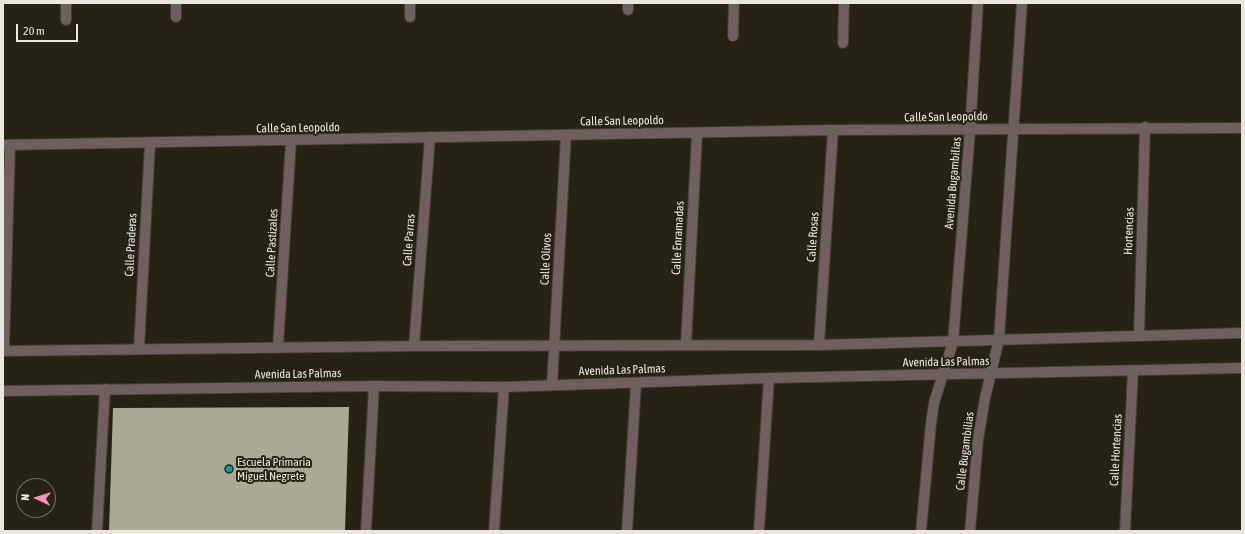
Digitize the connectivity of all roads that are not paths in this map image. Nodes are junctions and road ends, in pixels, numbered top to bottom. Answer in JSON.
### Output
{"nodes":[{"id":1,"x":66,"y":3,"type":"edge"},
{"id":2,"x":176,"y":3,"type":"edge"},
{"id":3,"x":410,"y":3,"type":"edge"},
{"id":4,"x":734,"y":3,"type":"edge"},
{"id":5,"x":844,"y":3,"type":"edge"},
{"id":6,"x":978,"y":3,"type":"edge"},
{"id":7,"x":1022,"y":3,"type":"edge"},
{"id":8,"x":176,"y":16,"type":"dead end"},
{"id":9,"x":410,"y":17,"type":"dead end"},
{"id":10,"x":66,"y":20,"type":"dead end"},
{"id":11,"x":733,"y":36,"type":"dead end"},
{"id":12,"x":843,"y":44,"type":"dead end"},
{"id":13,"x":1145,"y":127,"type":"junction"},
{"id":14,"x":1242,"y":128,"type":"edge"},
{"id":15,"x":1012,"y":129,"type":"junction"},
{"id":16,"x":833,"y":130,"type":"junction"},
{"id":17,"x":970,"y":131,"type":"junction"},
{"id":18,"x":697,"y":134,"type":"junction"},
{"id":19,"x":566,"y":135,"type":"junction"},
{"id":20,"x":430,"y":137,"type":"junction"},
{"id":21,"x":291,"y":141,"type":"junction"},
{"id":22,"x":150,"y":143,"type":"junction"},
{"id":23,"x":7,"y":145,"type":"edge"},
{"id":24,"x":1242,"y":333,"type":"edge"},
{"id":25,"x":1139,"y":336,"type":"junction"},
{"id":26,"x":999,"y":339,"type":"junction"},
{"id":27,"x":953,"y":342,"type":"junction"},
{"id":28,"x":686,"y":345,"type":"junction"},
{"id":29,"x":819,"y":345,"type":"junction"},
{"id":30,"x":414,"y":346,"type":"junction"},
{"id":31,"x":554,"y":346,"type":"junction"},
{"id":32,"x":278,"y":347,"type":"junction"},
{"id":33,"x":139,"y":349,"type":"junction"},
{"id":34,"x":4,"y":351,"type":"edge"},
{"id":35,"x":1242,"y":368,"type":"edge"},
{"id":36,"x":1133,"y":370,"type":"junction"},
{"id":37,"x":991,"y":374,"type":"junction"},
{"id":38,"x":942,"y":376,"type":"junction"},
{"id":39,"x":769,"y":378,"type":"junction"},
{"id":40,"x":636,"y":383,"type":"junction"},
{"id":41,"x":552,"y":385,"type":"junction"},
{"id":42,"x":374,"y":386,"type":"junction"},
{"id":43,"x":504,"y":387,"type":"junction"},
{"id":44,"x":105,"y":389,"type":"junction"},
{"id":45,"x":3,"y":391,"type":"edge"},
{"id":46,"x":97,"y":531,"type":"edge"},
{"id":47,"x":366,"y":531,"type":"edge"},
{"id":48,"x":494,"y":531,"type":"edge"},
{"id":49,"x":627,"y":531,"type":"edge"},
{"id":50,"x":759,"y":531,"type":"edge"},
{"id":51,"x":921,"y":531,"type":"edge"},
{"id":52,"x":970,"y":531,"type":"edge"},
{"id":53,"x":1125,"y":531,"type":"edge"}],
"edges":[{"from":1,"to":10,"type":"street"},
{"from":2,"to":8,"type":"street"},
{"from":3,"to":9,"type":"street"},
{"from":4,"to":11,"type":"street"},
{"from":5,"to":12,"type":"street"},
{"from":6,"to":17,"type":"street","name":"Avenida Bugambilias"},
{"from":7,"to":15,"type":"street"},
{"from":13,"to":14,"type":"street","name":"Calle San Leopoldo"},
{"from":13,"to":15,"type":"street","name":"Calle San Leopoldo"},
{"from":13,"to":25,"type":"street","name":"Hortencias"},
{"from":15,"to":17,"type":"street","name":"Calle San Leopoldo"},
{"from":15,"to":26,"type":"street"},
{"from":16,"to":17,"type":"street","name":"Calle San Leopoldo"},
{"from":16,"to":18,"type":"street","name":"Calle San Leopoldo"},
{"from":16,"to":29,"type":"street","name":"Calle Rosas"},
{"from":17,"to":27,"type":"street","name":"Avenida Bugambilias"},
{"from":18,"to":19,"type":"street","name":"Calle San Leopoldo"},
{"from":18,"to":28,"type":"street","name":"Calle Enramadas"},
{"from":19,"to":20,"type":"street","name":"Calle San Leopoldo"},
{"from":19,"to":31,"type":"street","name":"Calle Olivos"},
{"from":20,"to":21,"type":"street","name":"Calle San Leopoldo"},
{"from":20,"to":30,"type":"street","name":"Calle Parras"},
{"from":21,"to":22,"type":"street","name":"Calle San Leopoldo"},
{"from":21,"to":32,"type":"street","name":"Calle Pastizales"},
{"from":22,"to":23,"type":"street","name":"Calle San Leopoldo"},
{"from":22,"to":33,"type":"street","name":"Calle Praderas"},
{"from":23,"to":34,"type":"street"},
{"from":24,"to":25,"type":"street","name":"Avenida Las Palmas"},
{"from":25,"to":26,"type":"street","name":"Avenida Las Palmas"},
{"from":26,"to":27,"type":"street","name":"Avenida Las Palmas"},
{"from":26,"to":37,"type":"street","name":"Calle Bugambilias"},
{"from":27,"to":29,"type":"street","name":"Avenida Las Palmas"},
{"from":27,"to":38,"type":"street","name":"Avenida Bugambilias"},
{"from":28,"to":29,"type":"street","name":"Avenida Las Palmas"},
{"from":28,"to":31,"type":"street","name":"Avenida Las Palmas"},
{"from":30,"to":31,"type":"street","name":"Avenida Las Palmas"},
{"from":30,"to":32,"type":"street","name":"Avenida Las Palmas"},
{"from":31,"to":41,"type":"street","name":"Calle Olivos"},
{"from":32,"to":33,"type":"street","name":"Avenida Las Palmas"},
{"from":33,"to":34,"type":"street","name":"Avenida Las Palmas"},
{"from":35,"to":36,"type":"street","name":"Avenida Las Palmas"},
{"from":36,"to":37,"type":"street","name":"Avenida Las Palmas"},
{"from":36,"to":53,"type":"street","name":"Calle Hortencias"},
{"from":37,"to":38,"type":"street","name":"Avenida Las Palmas"},
{"from":37,"to":52,"type":"street","name":"Calle Bugambilias"},
{"from":38,"to":39,"type":"street","name":"Avenida Las Palmas"},
{"from":38,"to":51,"type":"street"},
{"from":39,"to":40,"type":"street","name":"Avenida Las Palmas"},
{"from":39,"to":50,"type":"street"},
{"from":40,"to":41,"type":"street","name":"Avenida Las Palmas"},
{"from":40,"to":49,"type":"street"},
{"from":41,"to":43,"type":"street","name":"Avenida Las Palmas"},
{"from":42,"to":43,"type":"street","name":"Avenida Las Palmas"},
{"from":42,"to":44,"type":"street","name":"Avenida Las Palmas"},
{"from":42,"to":47,"type":"street"},
{"from":43,"to":48,"type":"street"},
{"from":44,"to":45,"type":"street","name":"Avenida Las Palmas"},
{"from":44,"to":46,"type":"street"}]}
